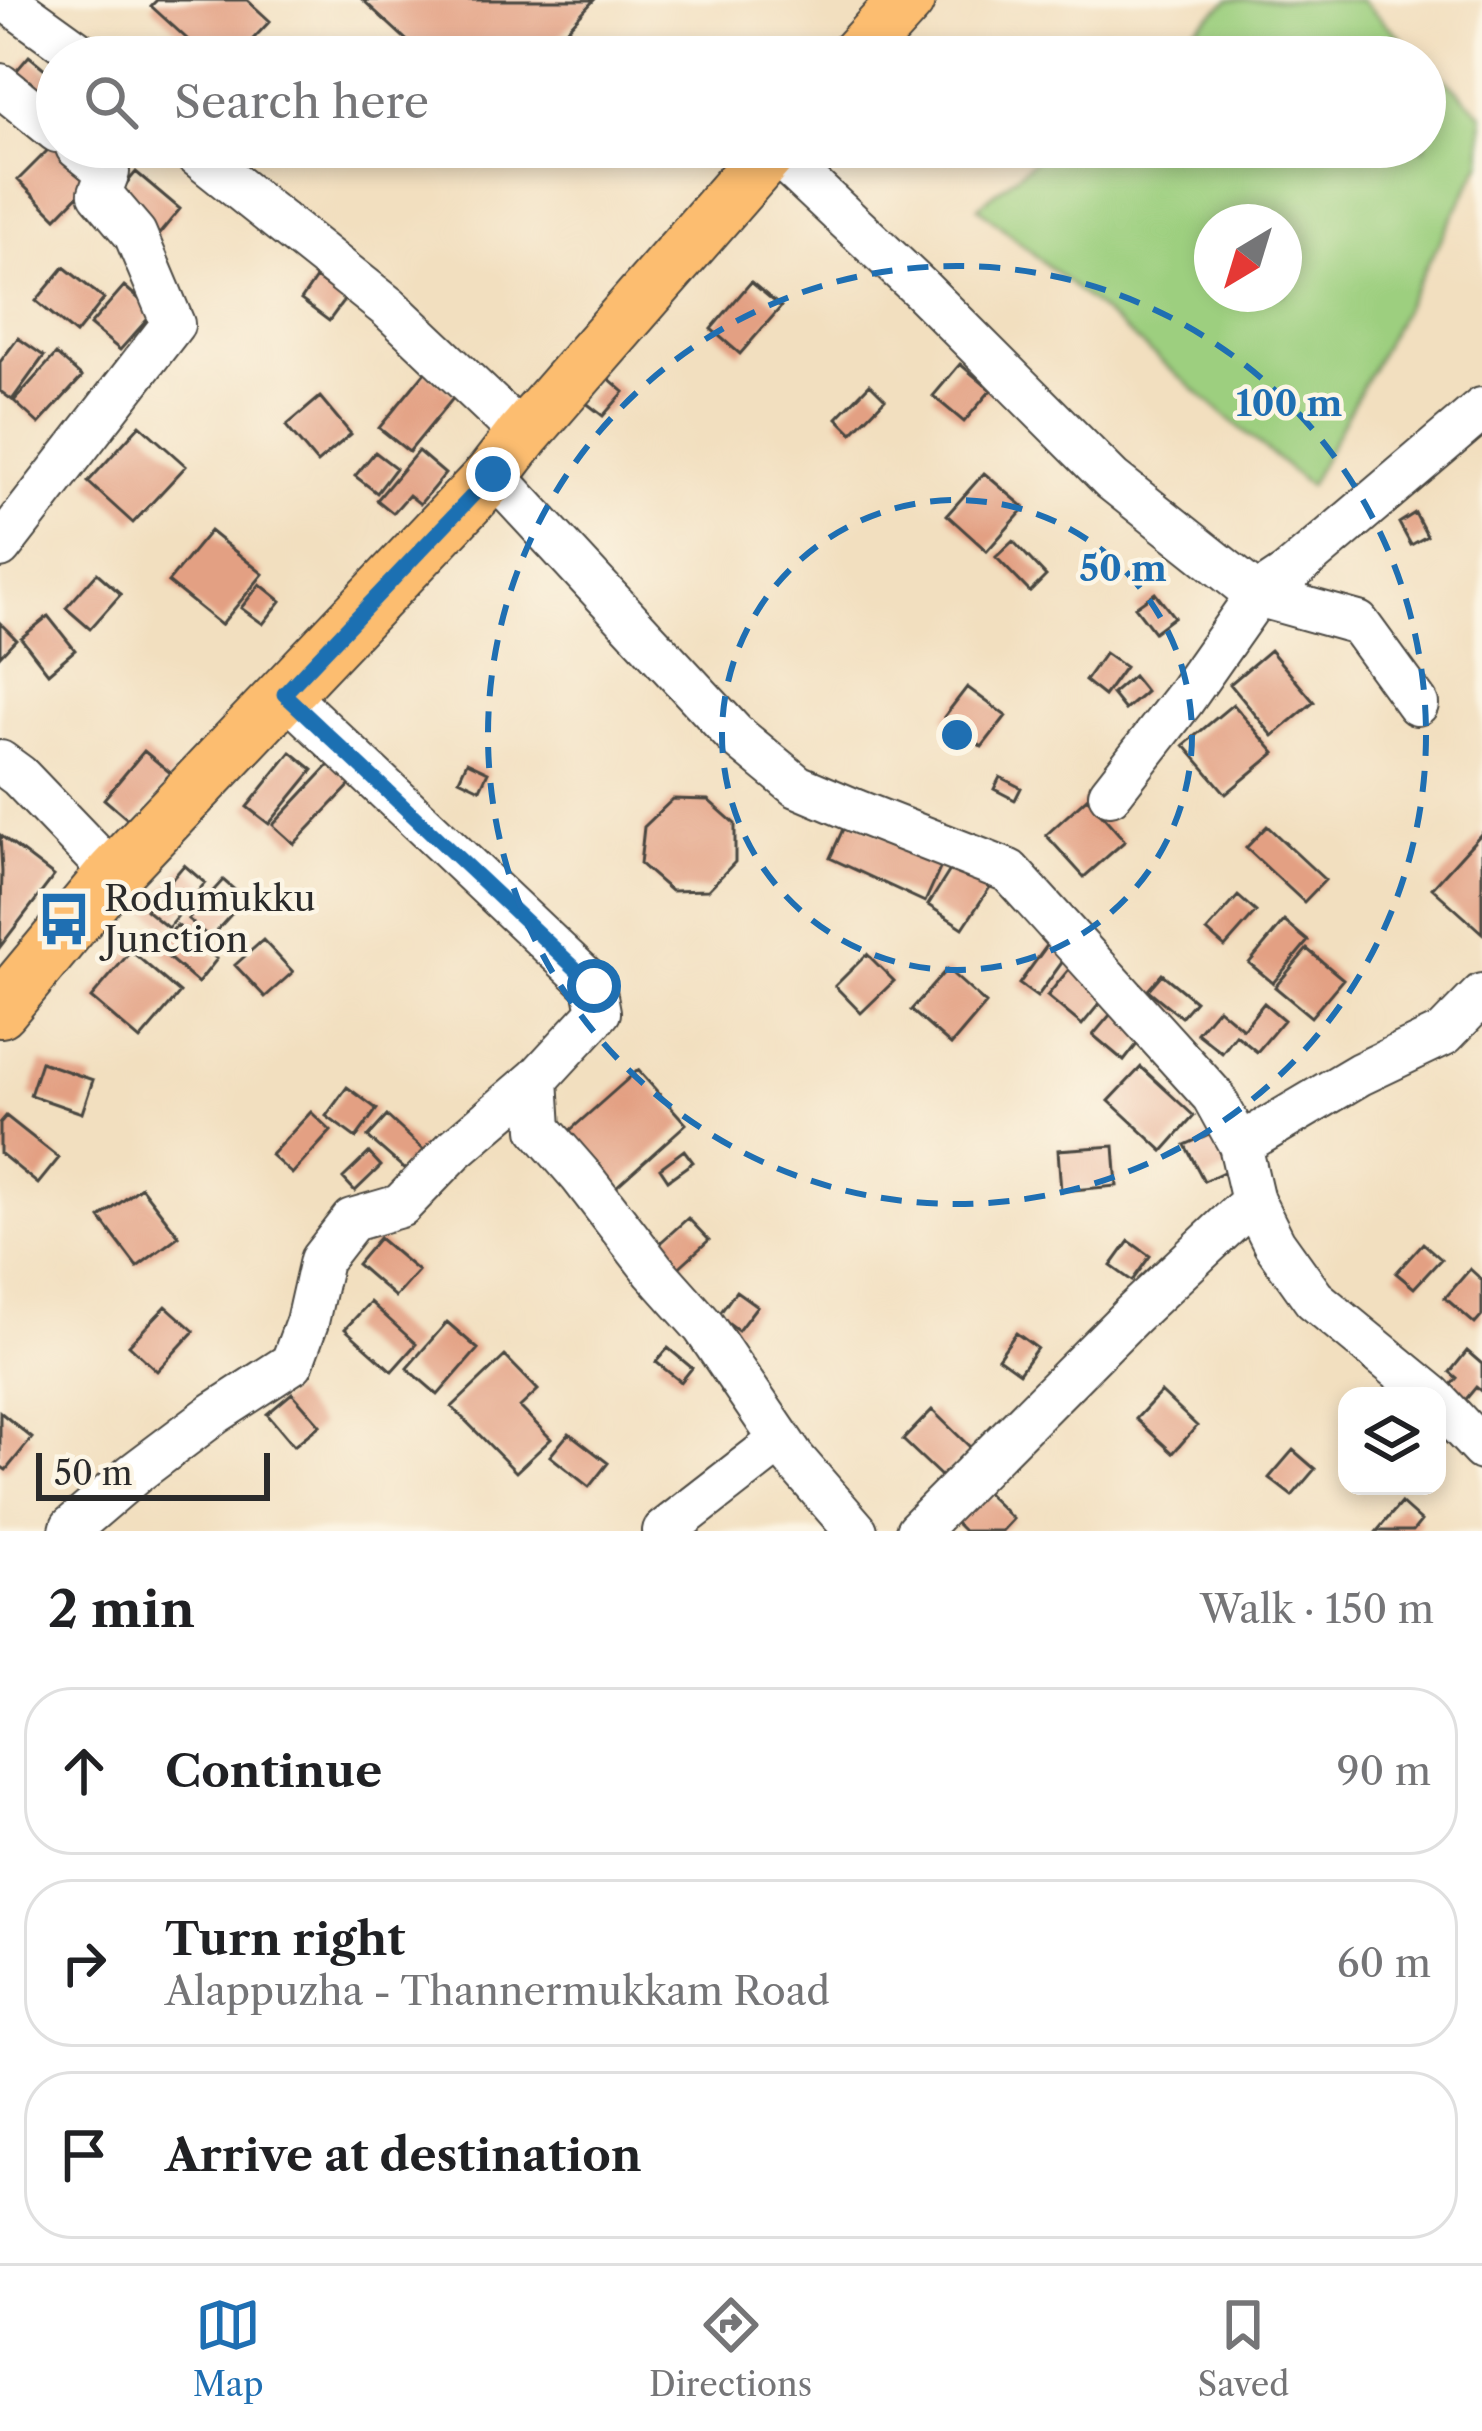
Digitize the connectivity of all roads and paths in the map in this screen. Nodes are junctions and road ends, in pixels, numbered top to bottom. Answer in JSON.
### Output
{"nodes":[{"id":1,"x":6,"y":0,"type":"edge"},
{"id":2,"x":907,"y":0,"type":"edge"},
{"id":3,"x":56,"y":36,"type":"edge"},
{"id":4,"x":874,"y":36,"type":"edge"},
{"id":5,"x":6,"y":101,"type":"edge"},
{"id":6,"x":36,"y":119,"type":"edge"},
{"id":7,"x":103,"y":168,"type":"edge"},
{"id":8,"x":213,"y":168,"type":"edge"},
{"id":9,"x":756,"y":168,"type":"edge"},
{"id":10,"x":794,"y":168,"type":"edge"},
{"id":11,"x":1482,"y":410,"type":"edge"},
{"id":12,"x":508,"y":454,"type":"junction"},
{"id":13,"x":0,"y":547,"type":"edge"},
{"id":14,"x":1257,"y":595,"type":"junction"},
{"id":15,"x":284,"y":694,"type":"junction"},
{"id":16,"x":1417,"y":704,"type":"dead end"},
{"id":17,"x":0,"y":762,"type":"edge"},
{"id":18,"x":1110,"y":794,"type":"dead end"},
{"id":19,"x":113,"y":874,"type":"junction"},
{"id":20,"x":1482,"y":995,"type":"edge"},
{"id":21,"x":0,"y":1010,"type":"edge"},
{"id":22,"x":538,"y":1079,"type":"junction"},
{"id":23,"x":1240,"y":1145,"type":"junction"},
{"id":24,"x":1253,"y":1201,"type":"junction"},
{"id":25,"x":1420,"y":1387,"type":"edge"},
{"id":26,"x":1446,"y":1412,"type":"edge"},
{"id":27,"x":781,"y":1440,"type":"junction"},
{"id":28,"x":1482,"y":1449,"type":"edge"},
{"id":29,"x":71,"y":1531,"type":"edge"},
{"id":30,"x":664,"y":1531,"type":"edge"},
{"id":31,"x":856,"y":1531,"type":"edge"},
{"id":32,"x":917,"y":1531,"type":"edge"}],
"edges":[{"from":1,"to":3,"type":"street"},
{"from":2,"to":4,"type":"main road"},
{"from":5,"to":6,"type":"street"},
{"from":7,"to":13,"type":"street"},
{"from":8,"to":12,"type":"street"},
{"from":9,"to":12,"type":"main road"},
{"from":10,"to":14,"type":"street"},
{"from":11,"to":14,"type":"street"},
{"from":12,"to":15,"type":"main road"},
{"from":12,"to":23,"type":"street"},
{"from":14,"to":16,"type":"street"},
{"from":14,"to":18,"type":"street"},
{"from":15,"to":19,"type":"main road"},
{"from":15,"to":22,"type":"street"},
{"from":17,"to":19,"type":"street"},
{"from":19,"to":21,"type":"main road"},
{"from":20,"to":23,"type":"street"},
{"from":22,"to":27,"type":"street"},
{"from":22,"to":29,"type":"street"},
{"from":23,"to":24,"type":"street"},
{"from":24,"to":25,"type":"street"},
{"from":24,"to":32,"type":"street"},
{"from":26,"to":28,"type":"street"},
{"from":27,"to":30,"type":"street"},
{"from":27,"to":31,"type":"street"}]}
